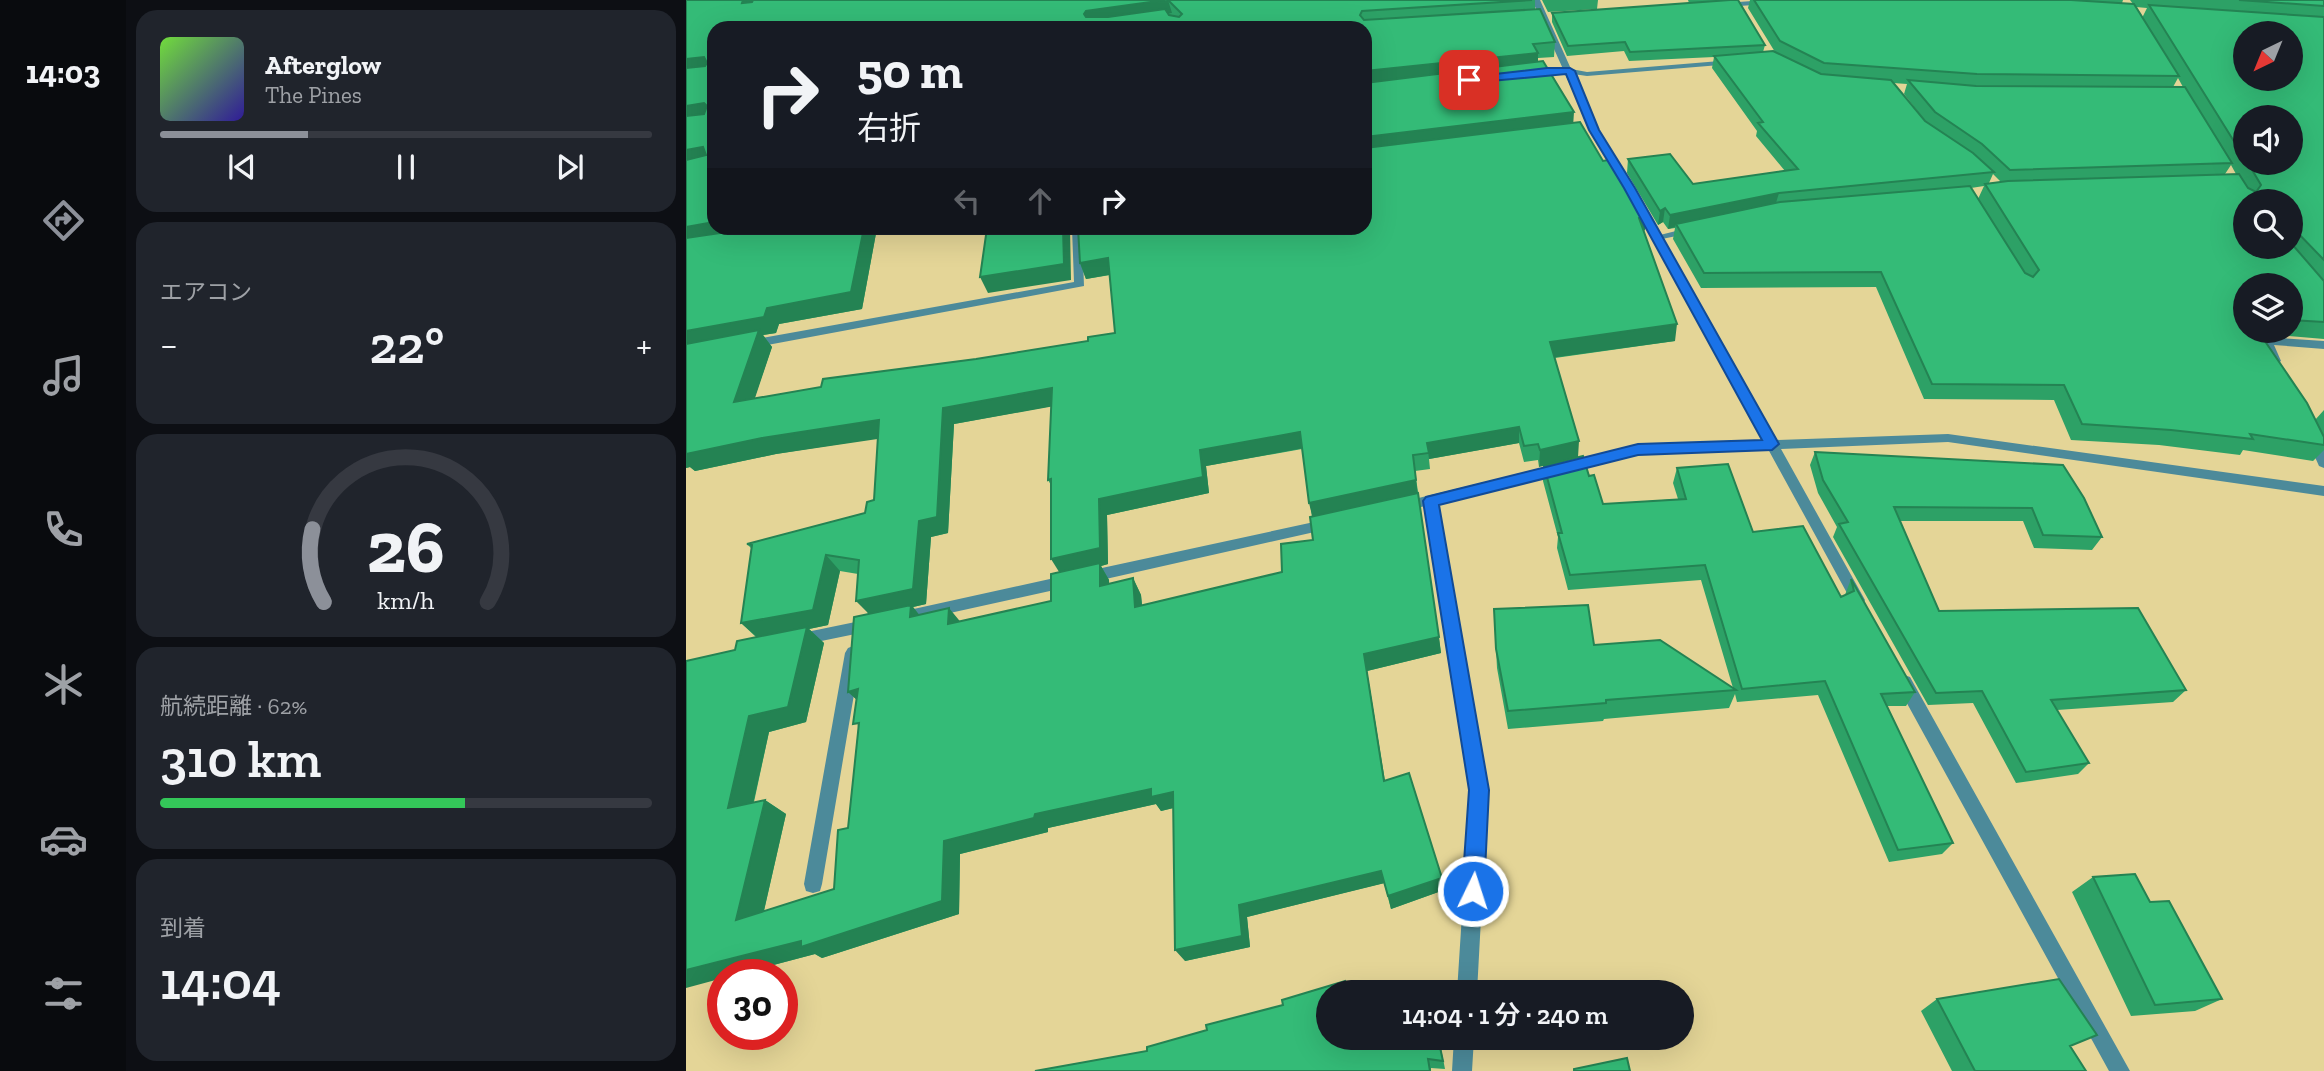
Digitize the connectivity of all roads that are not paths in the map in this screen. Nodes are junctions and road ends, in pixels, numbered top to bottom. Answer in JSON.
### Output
{"nodes":[{"id":1,"x":1536,"y":0,"type":"edge"},
{"id":2,"x":1799,"y":0,"type":"edge"},
{"id":3,"x":1740,"y":4,"type":"junction"},
{"id":4,"x":1713,"y":5,"type":"edge"},
{"id":5,"x":1746,"y":15,"type":"edge"},
{"id":6,"x":1745,"y":61,"type":"edge"},
{"id":7,"x":1570,"y":71,"type":"junction"},
{"id":8,"x":1521,"y":74,"type":"edge"},
{"id":9,"x":1710,"y":226,"type":"edge"},
{"id":10,"x":1077,"y":235,"type":"edge"},
{"id":11,"x":1657,"y":237,"type":"junction"},
{"id":12,"x":2324,"y":345,"type":"edge"},
{"id":13,"x":737,"y":347,"type":"edge"},
{"id":14,"x":2283,"y":378,"type":"edge"},
{"id":15,"x":2307,"y":426,"type":"edge"},
{"id":16,"x":1772,"y":444,"type":"junction"},
{"id":17,"x":2324,"y":463,"type":"edge"},
{"id":18,"x":2324,"y":491,"type":"edge"},
{"id":19,"x":1431,"y":501,"type":"junction"},
{"id":20,"x":1390,"y":510,"type":"edge"},
{"id":21,"x":1349,"y":519,"type":"edge"},
{"id":22,"x":1866,"y":613,"type":"edge"},
{"id":23,"x":858,"y":628,"type":"junction"},
{"id":24,"x":778,"y":643,"type":"edge"},
{"id":25,"x":1899,"y":673,"type":"edge"},
{"id":26,"x":813,"y":884,"type":"dead end"},
{"id":27,"x":1467,"y":980,"type":"edge"},
{"id":28,"x":1463,"y":1050,"type":"edge"},
{"id":29,"x":1462,"y":1071,"type":"edge"},
{"id":30,"x":2120,"y":1071,"type":"edge"}],
"edges":[{"from":1,"to":7,"type":"street"},
{"from":2,"to":3,"type":"street"},
{"from":3,"to":4,"type":"street"},
{"from":3,"to":5,"type":"street"},
{"from":6,"to":7,"type":"street"},
{"from":7,"to":8,"type":"street"},
{"from":7,"to":11,"type":"street"},
{"from":9,"to":11,"type":"street"},
{"from":10,"to":13,"type":"street"},
{"from":11,"to":16,"type":"street"},
{"from":12,"to":14,"type":"street"},
{"from":15,"to":17,"type":"street"},
{"from":16,"to":18,"type":"street"},
{"from":16,"to":19,"type":"street"},
{"from":16,"to":22,"type":"street"},
{"from":19,"to":20,"type":"street"},
{"from":19,"to":27,"type":"street"},
{"from":21,"to":23,"type":"street"},
{"from":23,"to":24,"type":"street"},
{"from":23,"to":26,"type":"street"},
{"from":25,"to":30,"type":"street"},
{"from":28,"to":29,"type":"street"}]}
